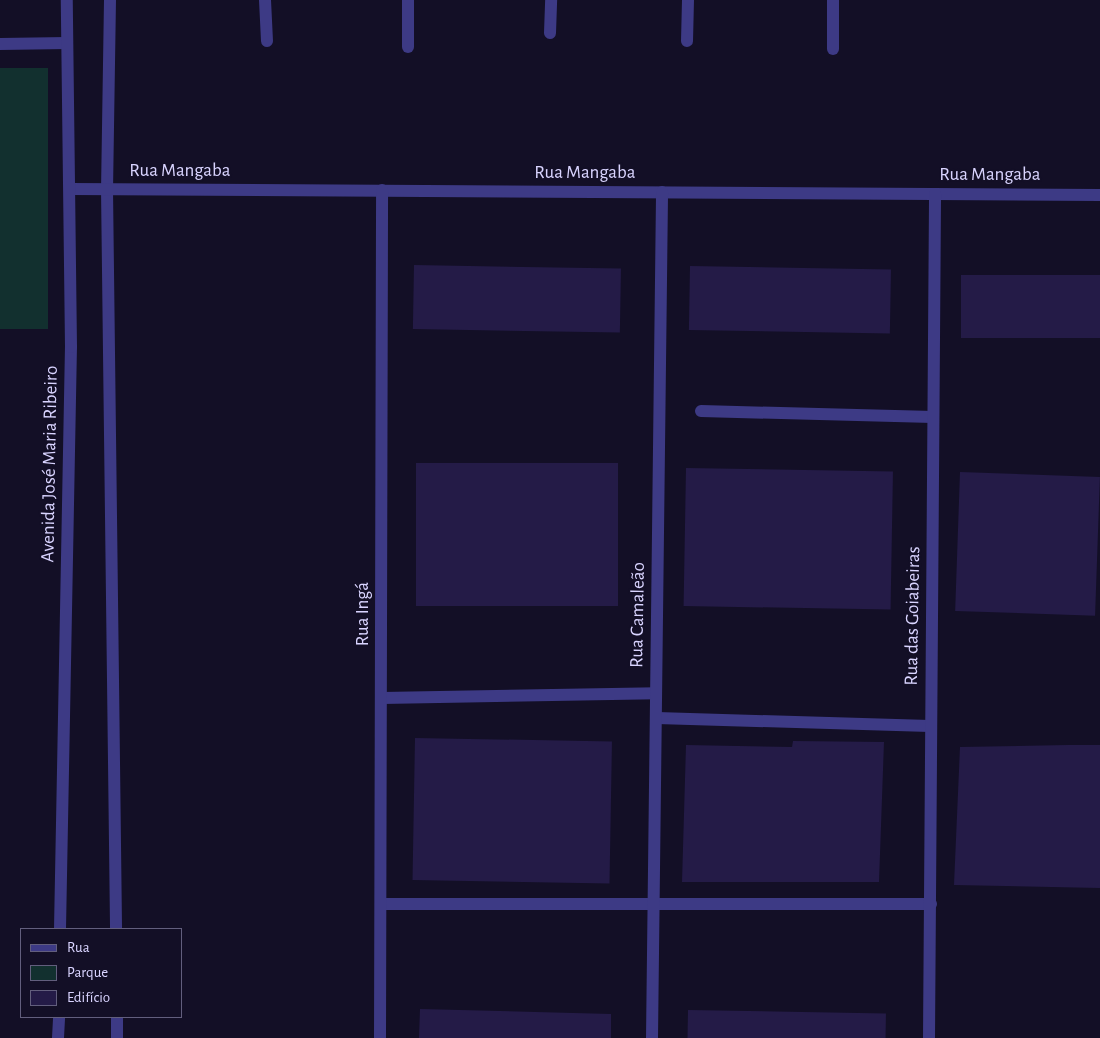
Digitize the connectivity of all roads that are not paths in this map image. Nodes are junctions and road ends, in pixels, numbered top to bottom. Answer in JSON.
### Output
{"nodes":[{"id":1,"x":67,"y":0,"type":"edge"},
{"id":2,"x":110,"y":0,"type":"edge"},
{"id":3,"x":265,"y":0,"type":"edge"},
{"id":4,"x":408,"y":0,"type":"edge"},
{"id":5,"x":551,"y":0,"type":"edge"},
{"id":6,"x":688,"y":0,"type":"edge"},
{"id":7,"x":833,"y":0,"type":"edge"},
{"id":8,"x":550,"y":33,"type":"dead end"},
{"id":9,"x":687,"y":40,"type":"dead end"},
{"id":10,"x":266,"y":41,"type":"dead end"},
{"id":11,"x":67,"y":43,"type":"junction"},
{"id":12,"x":0,"y":44,"type":"edge"},
{"id":13,"x":408,"y":47,"type":"dead end"},
{"id":14,"x":833,"y":49,"type":"dead end"},
{"id":15,"x":70,"y":189,"type":"junction"},
{"id":16,"x":107,"y":189,"type":"junction"},
{"id":17,"x":382,"y":190,"type":"junction"},
{"id":18,"x":662,"y":192,"type":"junction"},
{"id":19,"x":935,"y":194,"type":"junction"},
{"id":20,"x":1100,"y":195,"type":"edge"},
{"id":21,"x":701,"y":411,"type":"dead end"},
{"id":22,"x":933,"y":417,"type":"junction"},
{"id":23,"x":656,"y":693,"type":"junction"},
{"id":24,"x":382,"y":698,"type":"junction"},
{"id":25,"x":657,"y":718,"type":"junction"},
{"id":26,"x":930,"y":726,"type":"junction"},
{"id":27,"x":654,"y":902,"type":"junction"},
{"id":28,"x":380,"y":904,"type":"junction"},
{"id":29,"x":931,"y":904,"type":"junction"},
{"id":30,"x":60,"y":928,"type":"edge"},
{"id":31,"x":116,"y":928,"type":"edge"},
{"id":32,"x":59,"y":1018,"type":"edge"},
{"id":33,"x":117,"y":1018,"type":"edge"},
{"id":34,"x":58,"y":1038,"type":"edge"},
{"id":35,"x":117,"y":1038,"type":"edge"},
{"id":36,"x":380,"y":1038,"type":"edge"},
{"id":37,"x":652,"y":1038,"type":"edge"},
{"id":38,"x":929,"y":1038,"type":"edge"}],
"edges":[{"from":1,"to":11,"type":"street","name":"Avenida José Maria Ribeiro"},
{"from":2,"to":16,"type":"street"},
{"from":3,"to":10,"type":"street"},
{"from":4,"to":13,"type":"street"},
{"from":5,"to":8,"type":"street"},
{"from":6,"to":9,"type":"street"},
{"from":7,"to":14,"type":"street"},
{"from":11,"to":12,"type":"street"},
{"from":11,"to":15,"type":"street","name":"Avenida José Maria Ribeiro"},
{"from":15,"to":16,"type":"street","name":"Rua Mangaba"},
{"from":15,"to":30,"type":"street","name":"Avenida José Maria Ribeiro"},
{"from":16,"to":17,"type":"street","name":"Rua Mangaba"},
{"from":16,"to":31,"type":"street"},
{"from":17,"to":18,"type":"street","name":"Rua Mangaba"},
{"from":17,"to":24,"type":"street","name":"Rua Ingá"},
{"from":18,"to":19,"type":"street","name":"Rua Mangaba"},
{"from":18,"to":23,"type":"street","name":"Rua Camaleão"},
{"from":19,"to":20,"type":"street","name":"Rua Mangaba"},
{"from":19,"to":22,"type":"street","name":"Rua das Goiabeiras"},
{"from":21,"to":22,"type":"street"},
{"from":22,"to":26,"type":"street","name":"Rua das Goiabeiras"},
{"from":23,"to":24,"type":"street"},
{"from":23,"to":25,"type":"street","name":"Rua Camaleão"},
{"from":24,"to":28,"type":"street","name":"Rua Ingá"},
{"from":25,"to":26,"type":"street"},
{"from":25,"to":27,"type":"street","name":"Rua Camaleão"},
{"from":26,"to":29,"type":"street","name":"Rua das Goiabeiras"},
{"from":27,"to":28,"type":"street"},
{"from":27,"to":29,"type":"street"},
{"from":27,"to":37,"type":"street","name":"Rua Camaleão"},
{"from":28,"to":36,"type":"street","name":"Rua Ingá"},
{"from":29,"to":38,"type":"street","name":"Rua das Goiabeiras"},
{"from":32,"to":34,"type":"street"},
{"from":33,"to":35,"type":"street"}]}
